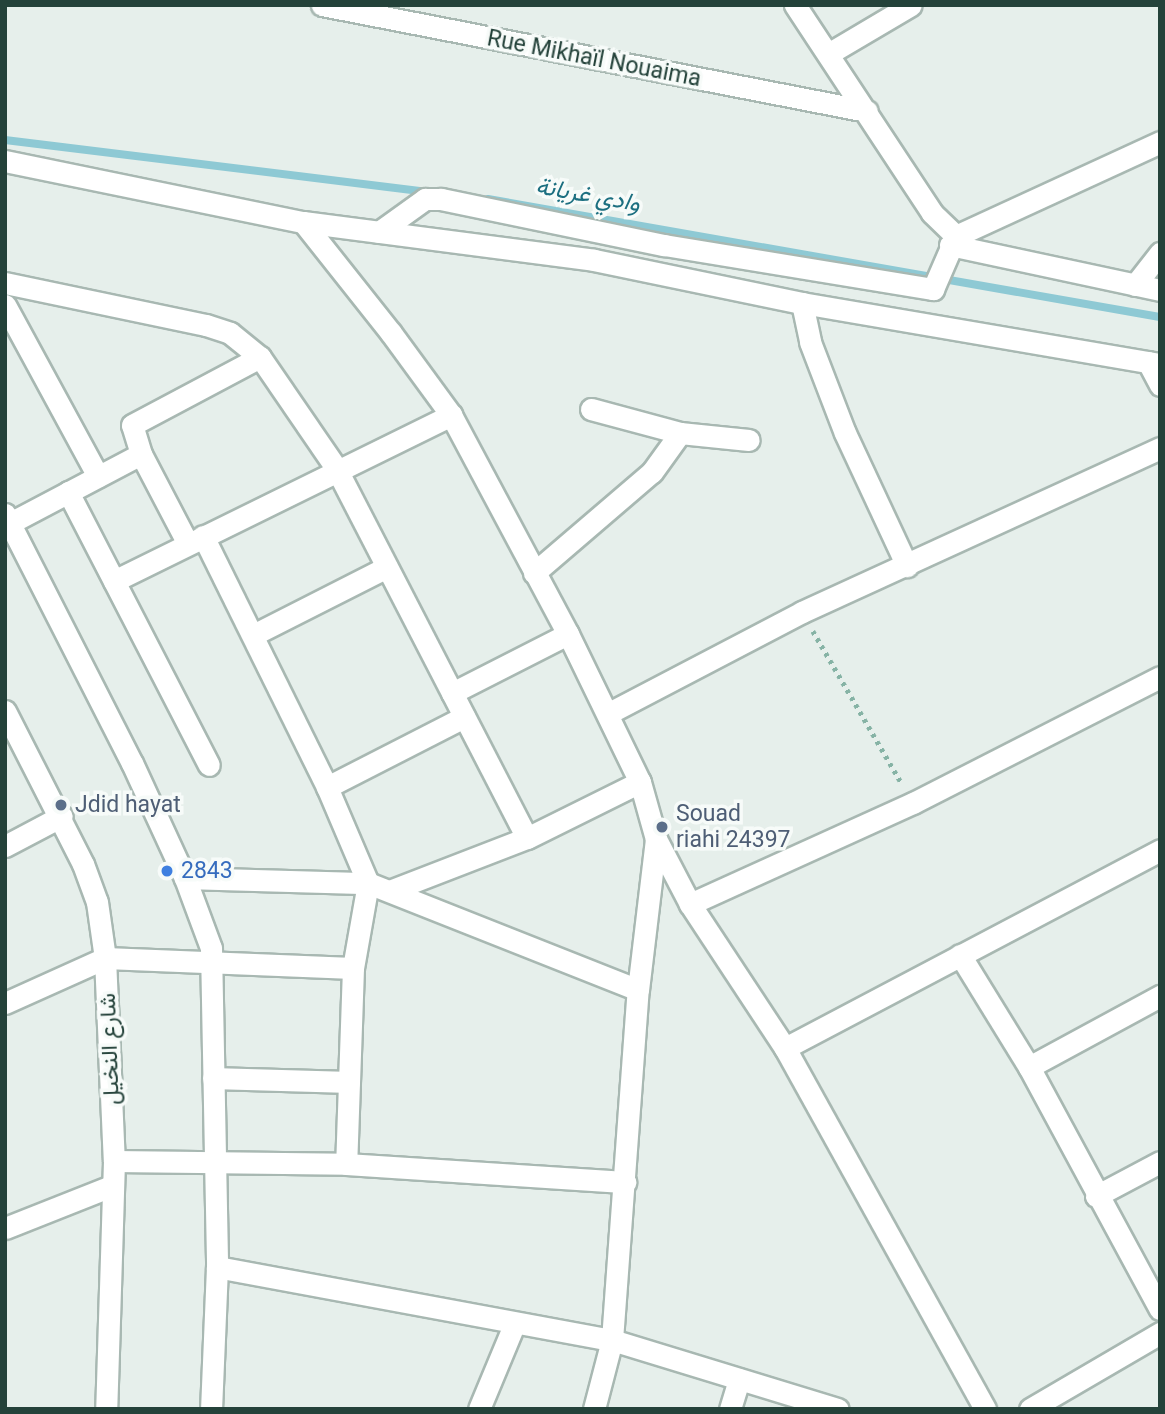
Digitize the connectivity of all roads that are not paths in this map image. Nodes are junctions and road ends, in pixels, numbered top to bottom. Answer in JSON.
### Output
{"nodes":[{"id":1,"x":322,"y":5,"type":"edge"},
{"id":2,"x":795,"y":5,"type":"edge"},
{"id":3,"x":911,"y":5,"type":"edge"},
{"id":4,"x":828,"y":54,"type":"junction"},
{"id":5,"x":867,"y":111,"type":"junction"},
{"id":6,"x":1160,"y":142,"type":"edge"},
{"id":7,"x":5,"y":161,"type":"edge"},
{"id":8,"x":303,"y":222,"type":"junction"},
{"id":9,"x":379,"y":232,"type":"junction"},
{"id":10,"x":953,"y":241,"type":"junction"},
{"id":11,"x":1160,"y":253,"type":"edge"},
{"id":12,"x":5,"y":283,"type":"edge"},
{"id":13,"x":1135,"y":285,"type":"junction"},
{"id":14,"x":933,"y":289,"type":"junction"},
{"id":15,"x":1160,"y":290,"type":"edge"},
{"id":16,"x":803,"y":303,"type":"junction"},
{"id":17,"x":5,"y":306,"type":"edge"},
{"id":18,"x":925,"y":324,"type":"junction"},
{"id":19,"x":260,"y":357,"type":"junction"},
{"id":20,"x":1154,"y":363,"type":"edge"},
{"id":21,"x":1160,"y":385,"type":"edge"},
{"id":22,"x":591,"y":409,"type":"dead end"},
{"id":23,"x":451,"y":415,"type":"junction"},
{"id":24,"x":680,"y":433,"type":"junction"},
{"id":25,"x":749,"y":440,"type":"dead end"},
{"id":26,"x":1160,"y":448,"type":"edge"},
{"id":27,"x":141,"y":454,"type":"junction"},
{"id":28,"x":336,"y":468,"type":"junction"},
{"id":29,"x":98,"y":476,"type":"junction"},
{"id":30,"x":68,"y":492,"type":"junction"},
{"id":31,"x":8,"y":518,"type":"edge"},
{"id":32,"x":196,"y":540,"type":"junction"},
{"id":33,"x":907,"y":566,"type":"junction"},
{"id":34,"x":387,"y":567,"type":"junction"},
{"id":35,"x":534,"y":573,"type":"junction"},
{"id":36,"x":114,"y":582,"type":"junction"},
{"id":37,"x":568,"y":634,"type":"junction"},
{"id":38,"x":253,"y":635,"type":"junction"},
{"id":39,"x":1160,"y":677,"type":"edge"},
{"id":40,"x":452,"y":693,"type":"junction"},
{"id":41,"x":5,"y":711,"type":"edge"},
{"id":42,"x":609,"y":713,"type":"junction"},
{"id":43,"x":464,"y":717,"type":"junction"},
{"id":44,"x":209,"y":765,"type":"dead end"},
{"id":45,"x":640,"y":782,"type":"junction"},
{"id":46,"x":327,"y":787,"type":"junction"},
{"id":47,"x":62,"y":816,"type":"junction"},
{"id":48,"x":527,"y":838,"type":"junction"},
{"id":49,"x":656,"y":839,"type":"junction"},
{"id":50,"x":5,"y":846,"type":"edge"},
{"id":51,"x":1160,"y":850,"type":"edge"},
{"id":52,"x":186,"y":878,"type":"junction"},
{"id":53,"x":368,"y":883,"type":"junction"},
{"id":54,"x":392,"y":890,"type":"junction"},
{"id":55,"x":690,"y":904,"type":"junction"},
{"id":56,"x":960,"y":956,"type":"junction"},
{"id":57,"x":106,"y":958,"type":"junction"},
{"id":58,"x":214,"y":963,"type":"junction"},
{"id":59,"x":353,"y":968,"type":"junction"},
{"id":60,"x":638,"y":990,"type":"junction"},
{"id":61,"x":1160,"y":996,"type":"edge"},
{"id":62,"x":5,"y":1003,"type":"edge"},
{"id":63,"x":785,"y":1048,"type":"junction"},
{"id":64,"x":1029,"y":1067,"type":"junction"},
{"id":65,"x":213,"y":1078,"type":"junction"},
{"id":66,"x":349,"y":1082,"type":"junction"},
{"id":67,"x":114,"y":1161,"type":"junction"},
{"id":68,"x":214,"y":1161,"type":"junction"},
{"id":69,"x":1160,"y":1161,"type":"edge"},
{"id":70,"x":346,"y":1164,"type":"junction"},
{"id":71,"x":625,"y":1182,"type":"junction"},
{"id":72,"x":111,"y":1186,"type":"junction"},
{"id":73,"x":1096,"y":1196,"type":"junction"},
{"id":74,"x":5,"y":1228,"type":"edge"},
{"id":75,"x":217,"y":1267,"type":"junction"},
{"id":76,"x":1160,"y":1309,"type":"edge"},
{"id":77,"x":514,"y":1325,"type":"junction"},
{"id":78,"x":1160,"y":1333,"type":"edge"},
{"id":79,"x":612,"y":1340,"type":"junction"},
{"id":80,"x":739,"y":1379,"type":"junction"},
{"id":81,"x":106,"y":1409,"type":"edge"},
{"id":82,"x":211,"y":1409,"type":"edge"},
{"id":83,"x":479,"y":1409,"type":"edge"},
{"id":84,"x":594,"y":1409,"type":"edge"},
{"id":85,"x":730,"y":1409,"type":"edge"},
{"id":86,"x":838,"y":1409,"type":"edge"},
{"id":87,"x":985,"y":1409,"type":"edge"},
{"id":88,"x":1030,"y":1409,"type":"edge"}],
"edges":[{"from":1,"to":5,"type":"street","name":"Rue Mikhaïl Nouaima"},
{"from":2,"to":4,"type":"street"},
{"from":3,"to":4,"type":"street"},
{"from":4,"to":5,"type":"street"},
{"from":5,"to":10,"type":"street"},
{"from":6,"to":10,"type":"street"},
{"from":7,"to":8,"type":"street"},
{"from":8,"to":9,"type":"street"},
{"from":8,"to":23,"type":"street"},
{"from":9,"to":14,"type":"street"},
{"from":9,"to":16,"type":"street"},
{"from":10,"to":13,"type":"street"},
{"from":10,"to":14,"type":"street"},
{"from":11,"to":13,"type":"street"},
{"from":12,"to":19,"type":"street"},
{"from":13,"to":15,"type":"street"},
{"from":14,"to":18,"type":"street"},
{"from":16,"to":18,"type":"street"},
{"from":16,"to":33,"type":"street"},
{"from":17,"to":29,"type":"street"},
{"from":18,"to":20,"type":"street"},
{"from":19,"to":27,"type":"street"},
{"from":19,"to":28,"type":"street"},
{"from":20,"to":21,"type":"street"},
{"from":22,"to":24,"type":"street"},
{"from":23,"to":28,"type":"street"},
{"from":23,"to":35,"type":"street"},
{"from":24,"to":25,"type":"street"},
{"from":24,"to":35,"type":"street"},
{"from":26,"to":33,"type":"street"},
{"from":27,"to":29,"type":"street"},
{"from":27,"to":32,"type":"street"},
{"from":28,"to":32,"type":"street"},
{"from":28,"to":34,"type":"street"},
{"from":29,"to":30,"type":"street"},
{"from":30,"to":31,"type":"street"},
{"from":30,"to":36,"type":"street"},
{"from":31,"to":52,"type":"street"},
{"from":32,"to":36,"type":"street"},
{"from":32,"to":38,"type":"street"},
{"from":33,"to":42,"type":"street"},
{"from":34,"to":38,"type":"street"},
{"from":34,"to":40,"type":"street"},
{"from":35,"to":37,"type":"street"},
{"from":36,"to":44,"type":"street"},
{"from":37,"to":40,"type":"street"},
{"from":37,"to":42,"type":"street"},
{"from":38,"to":46,"type":"street"},
{"from":39,"to":55,"type":"street"},
{"from":40,"to":43,"type":"street"},
{"from":41,"to":47,"type":"street","name":"شارع النخيل"},
{"from":42,"to":45,"type":"street"},
{"from":43,"to":46,"type":"street"},
{"from":43,"to":48,"type":"street"},
{"from":45,"to":48,"type":"street"},
{"from":45,"to":49,"type":"street"},
{"from":46,"to":53,"type":"street"},
{"from":47,"to":50,"type":"street"},
{"from":47,"to":57,"type":"street","name":"شارع النخيل"},
{"from":48,"to":54,"type":"street"},
{"from":49,"to":55,"type":"street"},
{"from":49,"to":60,"type":"street"},
{"from":51,"to":56,"type":"street"},
{"from":52,"to":53,"type":"street"},
{"from":52,"to":58,"type":"street"},
{"from":53,"to":54,"type":"street"},
{"from":53,"to":59,"type":"street"},
{"from":54,"to":60,"type":"street"},
{"from":55,"to":63,"type":"street"},
{"from":56,"to":63,"type":"street"},
{"from":56,"to":64,"type":"street"},
{"from":57,"to":58,"type":"street"},
{"from":57,"to":62,"type":"street"},
{"from":57,"to":67,"type":"street","name":"شارع النخيل"},
{"from":58,"to":59,"type":"street"},
{"from":58,"to":65,"type":"street"},
{"from":59,"to":66,"type":"street"},
{"from":60,"to":71,"type":"street"},
{"from":61,"to":64,"type":"street"},
{"from":63,"to":87,"type":"street"},
{"from":64,"to":73,"type":"street"},
{"from":65,"to":66,"type":"street"},
{"from":65,"to":68,"type":"street"},
{"from":66,"to":70,"type":"street"},
{"from":67,"to":68,"type":"street"},
{"from":67,"to":72,"type":"street","name":"شارع النخيل"},
{"from":68,"to":70,"type":"street"},
{"from":68,"to":75,"type":"street"},
{"from":69,"to":73,"type":"street"},
{"from":70,"to":71,"type":"street"},
{"from":71,"to":79,"type":"street"},
{"from":72,"to":74,"type":"street"},
{"from":72,"to":81,"type":"street","name":"شارع النخيل"},
{"from":73,"to":76,"type":"street"},
{"from":75,"to":77,"type":"street"},
{"from":75,"to":82,"type":"street"},
{"from":77,"to":79,"type":"street"},
{"from":77,"to":83,"type":"street"},
{"from":78,"to":88,"type":"street"},
{"from":79,"to":80,"type":"street"},
{"from":79,"to":84,"type":"street"},
{"from":80,"to":85,"type":"street"},
{"from":80,"to":86,"type":"street"}]}
